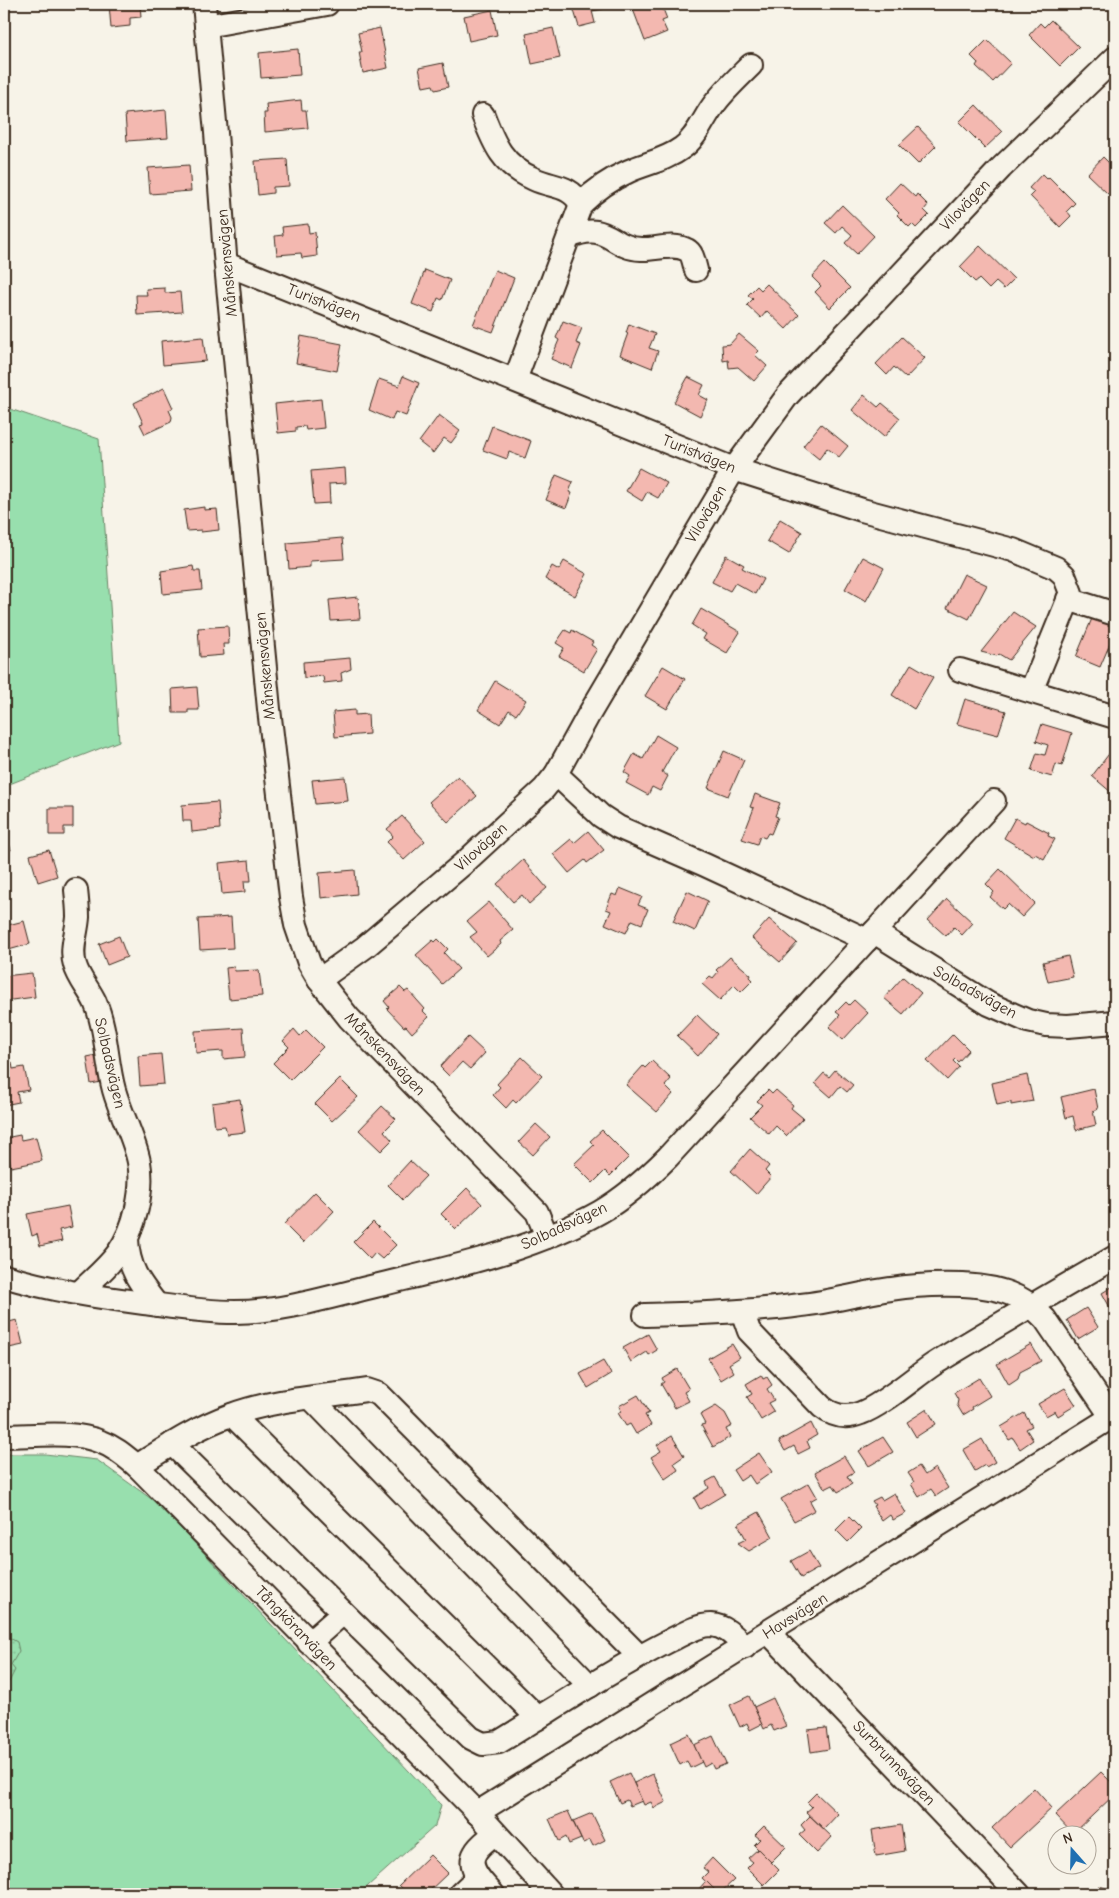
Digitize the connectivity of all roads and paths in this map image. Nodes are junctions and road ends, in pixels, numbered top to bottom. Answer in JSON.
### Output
{"nodes":[{"id":1,"x":204,"y":4,"type":"edge"},
{"id":2,"x":327,"y":4,"type":"edge"},
{"id":3,"x":206,"y":26,"type":"junction"},
{"id":4,"x":1115,"y":58,"type":"edge"},
{"id":5,"x":751,"y":65,"type":"dead end"},
{"id":6,"x":483,"y":115,"type":"dead end"},
{"id":7,"x":581,"y":204,"type":"junction"},
{"id":8,"x":568,"y":237,"type":"junction"},
{"id":9,"x":226,"y":264,"type":"junction"},
{"id":10,"x":696,"y":270,"type":"dead end"},
{"id":11,"x":515,"y":380,"type":"junction"},
{"id":12,"x":734,"y":469,"type":"junction"},
{"id":13,"x":1068,"y":599,"type":"junction"},
{"id":14,"x":1115,"y":614,"type":"edge"},
{"id":15,"x":960,"y":670,"type":"dead end"},
{"id":16,"x":1031,"y":691,"type":"junction"},
{"id":17,"x":1115,"y":716,"type":"edge"},
{"id":18,"x":556,"y":774,"type":"junction"},
{"id":19,"x":994,"y":800,"type":"dead end"},
{"id":20,"x":76,"y":890,"type":"dead end"},
{"id":21,"x":870,"y":936,"type":"junction"},
{"id":22,"x":319,"y":980,"type":"junction"},
{"id":23,"x":1115,"y":1022,"type":"edge"},
{"id":24,"x":547,"y":1236,"type":"junction"},
{"id":25,"x":127,"y":1239,"type":"junction"},
{"id":26,"x":1115,"y":1257,"type":"edge"},
{"id":27,"x":4,"y":1276,"type":"edge"},
{"id":28,"x":78,"y":1293,"type":"junction"},
{"id":29,"x":157,"y":1305,"type":"junction"},
{"id":30,"x":1032,"y":1306,"type":"junction"},
{"id":31,"x":742,"y":1311,"type":"junction"},
{"id":32,"x":645,"y":1315,"type":"dead end"},
{"id":33,"x":311,"y":1398,"type":"junction"},
{"id":34,"x":232,"y":1415,"type":"junction"},
{"id":35,"x":1114,"y":1418,"type":"edge"},
{"id":36,"x":4,"y":1436,"type":"edge"},
{"id":37,"x":172,"y":1444,"type":"junction"},
{"id":38,"x":137,"y":1466,"type":"junction"},
{"id":39,"x":343,"y":1613,"type":"junction"},
{"id":40,"x":768,"y":1632,"type":"junction"},
{"id":41,"x":309,"y":1643,"type":"junction"},
{"id":42,"x":745,"y":1648,"type":"junction"},
{"id":43,"x":639,"y":1656,"type":"junction"},
{"id":44,"x":590,"y":1686,"type":"junction"},
{"id":45,"x":538,"y":1718,"type":"junction"},
{"id":46,"x":477,"y":1813,"type":"junction"},
{"id":47,"x":495,"y":1833,"type":"junction"},
{"id":48,"x":478,"y":1877,"type":"junction"},
{"id":49,"x":460,"y":1894,"type":"edge"},
{"id":50,"x":493,"y":1894,"type":"edge"},
{"id":51,"x":551,"y":1894,"type":"edge"},
{"id":52,"x":1019,"y":1894,"type":"edge"}],
"edges":[{"from":1,"to":3,"type":"street","name":"Månskensvägen"},
{"from":2,"to":3,"type":"street"},
{"from":3,"to":9,"type":"street","name":"Månskensvägen"},
{"from":4,"to":12,"type":"street","name":"Vilovägen"},
{"from":5,"to":7,"type":"street"},
{"from":6,"to":7,"type":"street"},
{"from":7,"to":8,"type":"street"},
{"from":8,"to":10,"type":"street"},
{"from":8,"to":11,"type":"street"},
{"from":9,"to":11,"type":"street","name":"Turistvägen"},
{"from":9,"to":22,"type":"street","name":"Månskensvägen"},
{"from":11,"to":12,"type":"street","name":"Turistvägen"},
{"from":12,"to":13,"type":"street","name":"Turistvägen"},
{"from":12,"to":18,"type":"street","name":"Vilovägen"},
{"from":13,"to":14,"type":"street"},
{"from":13,"to":16,"type":"street"},
{"from":15,"to":16,"type":"street"},
{"from":16,"to":17,"type":"street"},
{"from":18,"to":21,"type":"street","name":"Solbadsvägen"},
{"from":18,"to":22,"type":"street","name":"Vilovägen"},
{"from":19,"to":21,"type":"street","name":"Solbadsvägen"},
{"from":20,"to":25,"type":"street","name":"Solbadsvägen"},
{"from":21,"to":23,"type":"street","name":"Solbadsvägen"},
{"from":21,"to":24,"type":"street","name":"Solbadsvägen"},
{"from":22,"to":24,"type":"street","name":"Månskensvägen"},
{"from":24,"to":29,"type":"street","name":"Solbadsvägen"},
{"from":25,"to":28,"type":"street","name":"Solbadsvägen"},
{"from":25,"to":29,"type":"street","name":"Solbadsvägen"},
{"from":26,"to":30,"type":"street"},
{"from":27,"to":28,"type":"street","name":"Solbadsvägen"},
{"from":28,"to":29,"type":"street","name":"Solbadsvägen"},
{"from":30,"to":31,"type":"street","name":"Havsvägen"},
{"from":30,"to":31,"type":"street"},
{"from":30,"to":35,"type":"street","name":"Havsvägen"},
{"from":31,"to":32,"type":"street","name":"Havsvägen"},
{"from":33,"to":34,"type":"street"},
{"from":33,"to":43,"type":"street"},
{"from":33,"to":44,"type":"street"},
{"from":34,"to":37,"type":"street"},
{"from":34,"to":45,"type":"street"},
{"from":35,"to":40,"type":"street","name":"Havsvägen"},
{"from":36,"to":38,"type":"street","name":"Tångkörarvägen"},
{"from":37,"to":38,"type":"street"},
{"from":37,"to":39,"type":"street"},
{"from":38,"to":41,"type":"street","name":"Tångkörarvägen"},
{"from":39,"to":41,"type":"street"},
{"from":39,"to":45,"type":"street"},
{"from":40,"to":42,"type":"street","name":"Havsvägen"},
{"from":40,"to":52,"type":"street","name":"Surbrunnsvägen"},
{"from":41,"to":46,"type":"street","name":"Tångkörarvägen"},
{"from":42,"to":43,"type":"street"},
{"from":42,"to":46,"type":"street","name":"Havsvägen"},
{"from":43,"to":44,"type":"street"},
{"from":44,"to":45,"type":"street"},
{"from":46,"to":47,"type":"street","name":"Tångkörarvägen"},
{"from":47,"to":48,"type":"street"},
{"from":47,"to":51,"type":"street","name":"Tångkörarvägen"},
{"from":48,"to":49,"type":"street"},
{"from":48,"to":50,"type":"street"}]}
